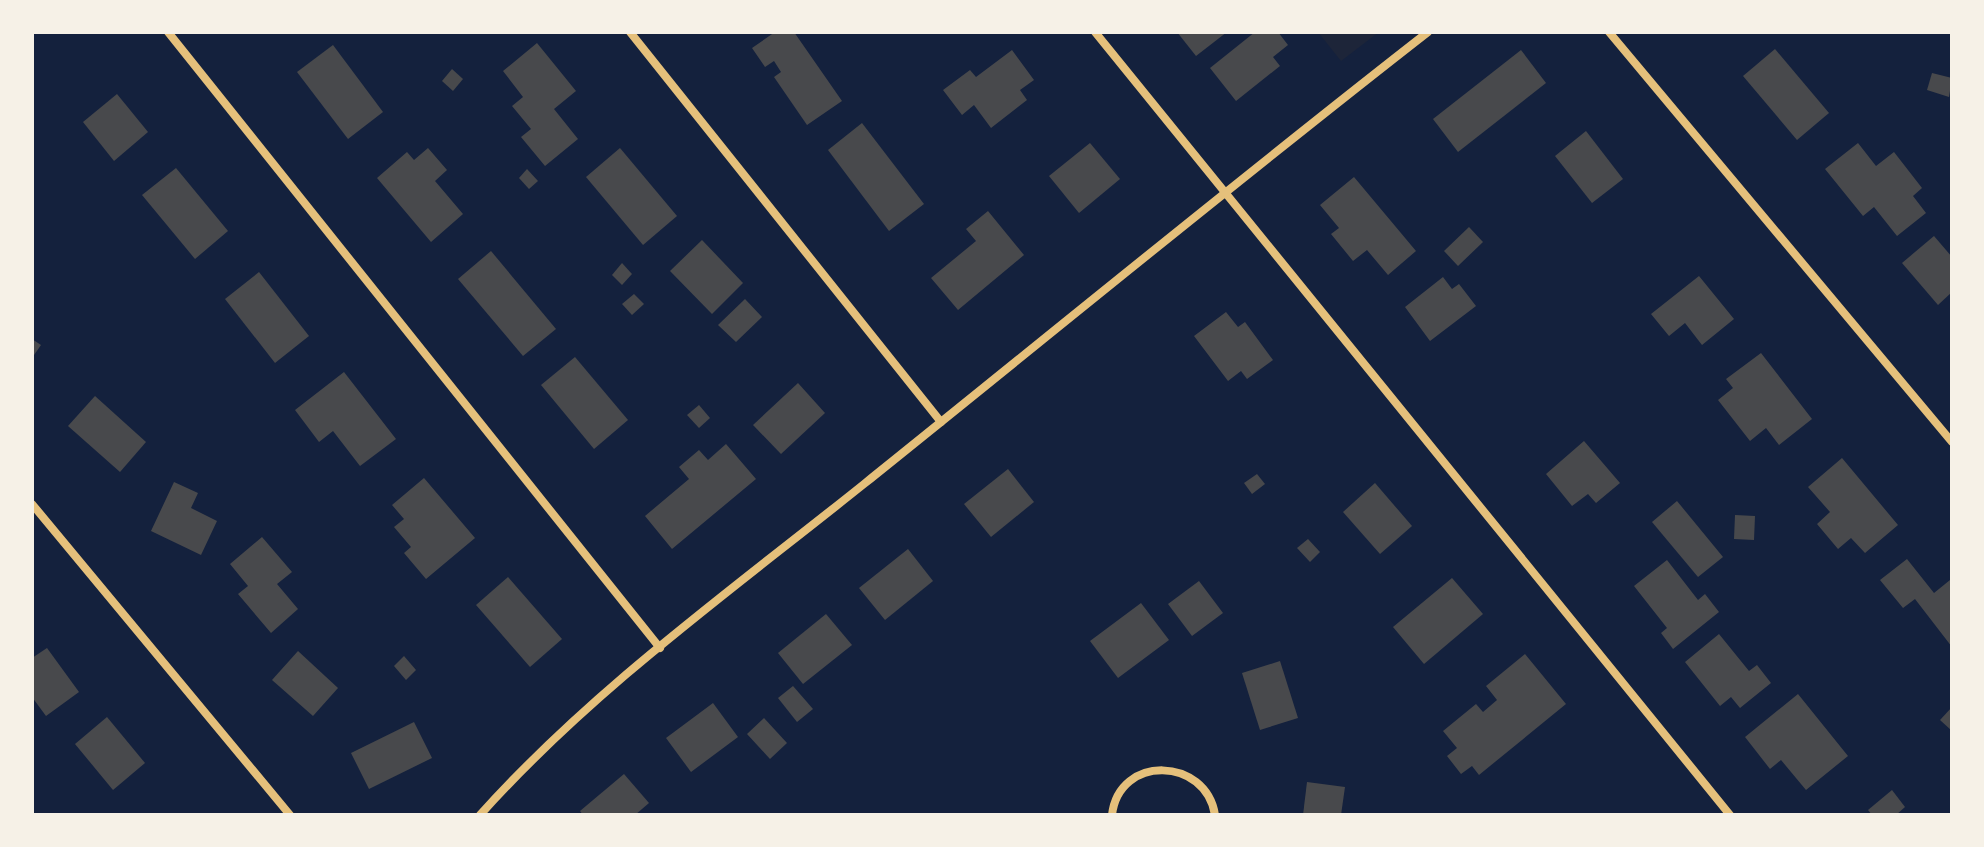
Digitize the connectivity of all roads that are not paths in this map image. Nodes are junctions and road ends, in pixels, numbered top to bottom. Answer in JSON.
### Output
{"nodes":[{"id":1,"x":168,"y":32,"type":"edge"},
{"id":2,"x":630,"y":32,"type":"edge"},
{"id":3,"x":1095,"y":32,"type":"edge"},
{"id":4,"x":1428,"y":32,"type":"edge"},
{"id":5,"x":1609,"y":32,"type":"edge"},
{"id":6,"x":1224,"y":191,"type":"junction"},
{"id":7,"x":941,"y":422,"type":"junction"},
{"id":8,"x":1952,"y":442,"type":"edge"},
{"id":9,"x":32,"y":504,"type":"edge"},
{"id":10,"x":660,"y":648,"type":"junction"},
{"id":11,"x":290,"y":815,"type":"edge"},
{"id":12,"x":480,"y":815,"type":"edge"},
{"id":13,"x":1112,"y":815,"type":"edge"},
{"id":14,"x":1215,"y":815,"type":"edge"},
{"id":15,"x":1730,"y":815,"type":"edge"}],
"edges":[{"from":1,"to":10,"type":"street"},
{"from":2,"to":7,"type":"street"},
{"from":3,"to":6,"type":"street"},
{"from":4,"to":6,"type":"street"},
{"from":5,"to":8,"type":"street"},
{"from":6,"to":7,"type":"street"},
{"from":6,"to":15,"type":"street"},
{"from":7,"to":10,"type":"street"},
{"from":9,"to":11,"type":"street"},
{"from":10,"to":12,"type":"street"},
{"from":13,"to":14,"type":"street"}]}
